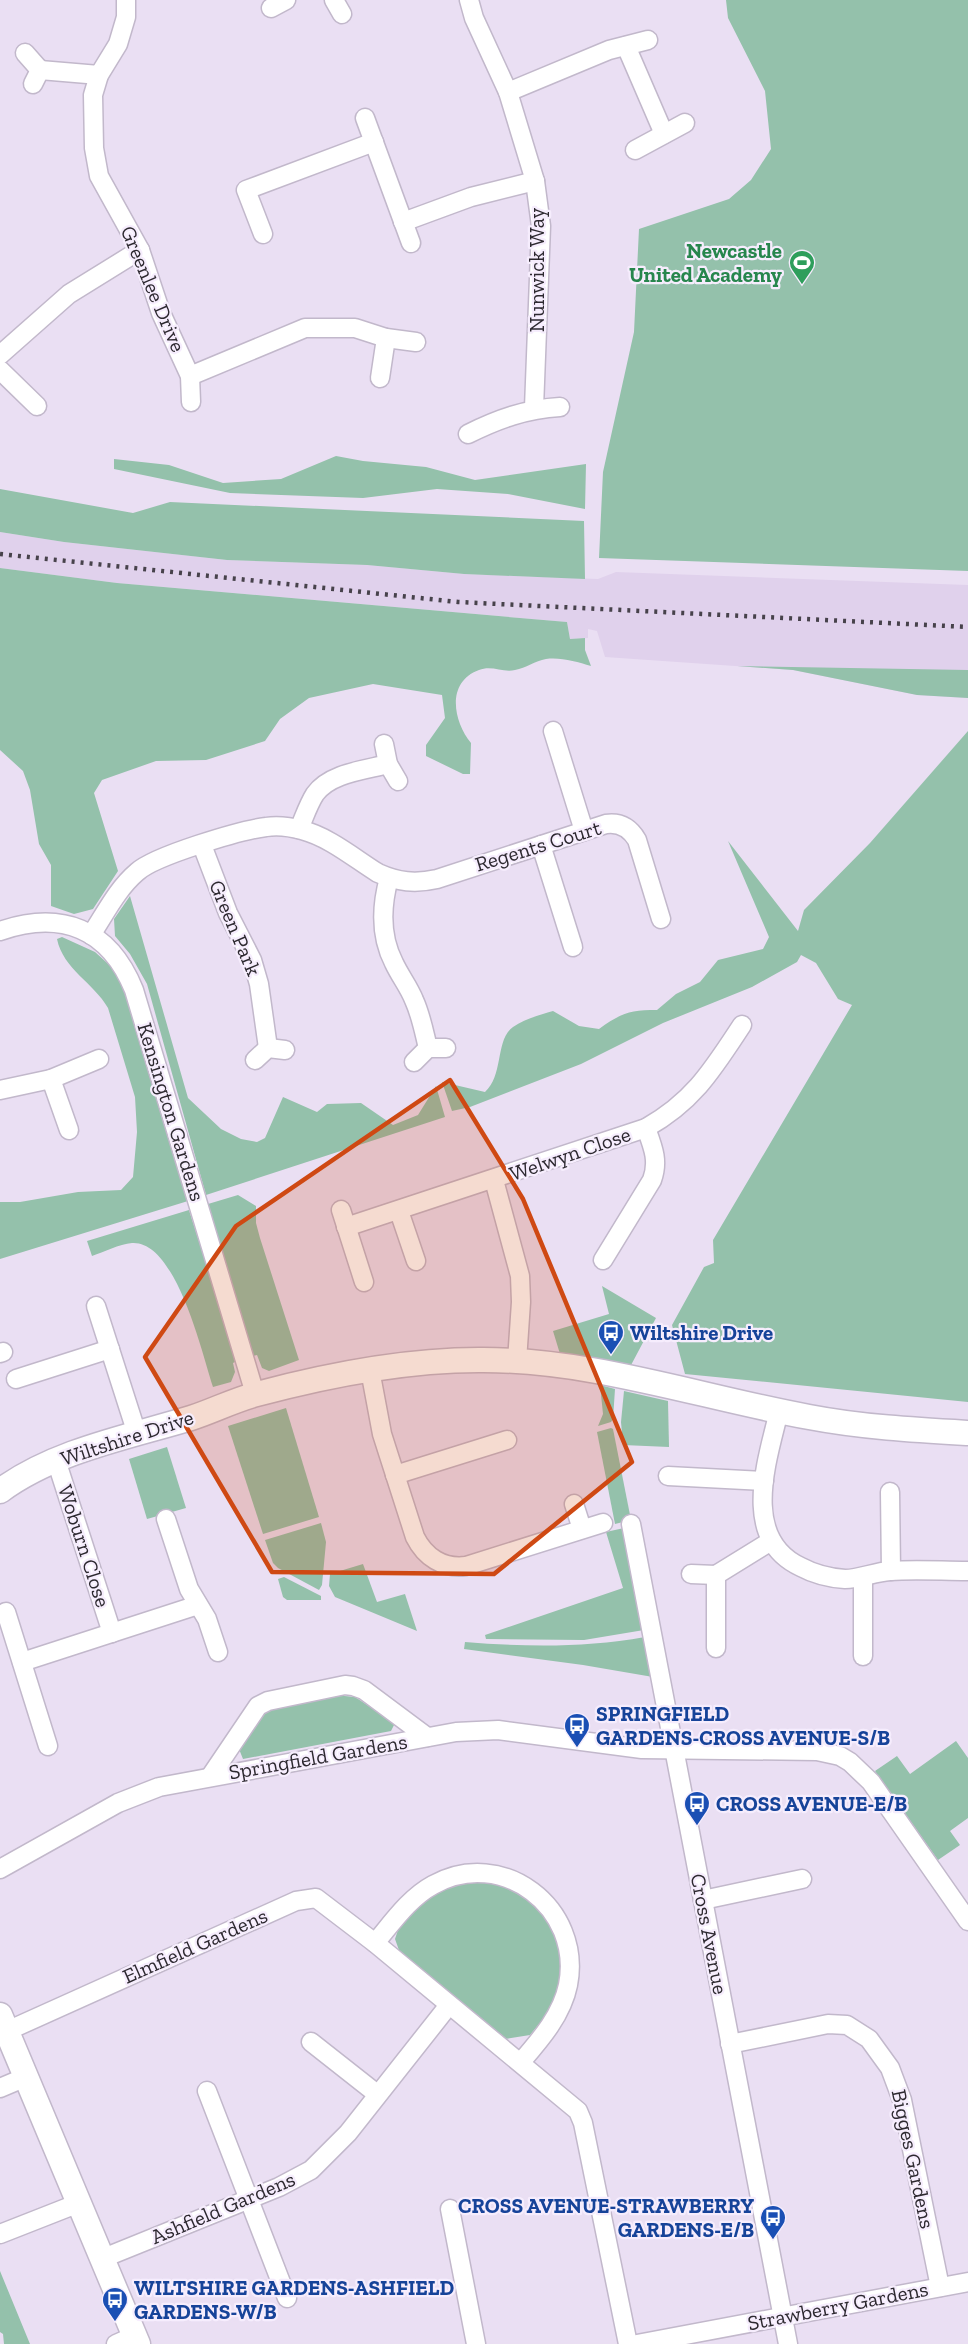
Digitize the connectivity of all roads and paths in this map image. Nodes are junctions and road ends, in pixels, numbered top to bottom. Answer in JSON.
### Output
{"nodes":[{"id":1,"x":126,"y":0,"type":"edge"},
{"id":2,"x":469,"y":0,"type":"edge"},
{"id":3,"x":648,"y":40,"type":"dead end"},
{"id":4,"x":626,"y":46,"type":"junction"},
{"id":5,"x":25,"y":53,"type":"dead end"},
{"id":6,"x":99,"y":75,"type":"junction"},
{"id":7,"x":508,"y":92,"type":"junction"},
{"id":8,"x":365,"y":118,"type":"dead end"},
{"id":9,"x":685,"y":123,"type":"dead end"},
{"id":10,"x":664,"y":134,"type":"junction"},
{"id":11,"x":374,"y":142,"type":"junction"},
{"id":12,"x":635,"y":150,"type":"dead end"},
{"id":13,"x":535,"y":181,"type":"junction"},
{"id":14,"x":403,"y":222,"type":"junction"},
{"id":15,"x":263,"y":234,"type":"dead end"},
{"id":16,"x":411,"y":243,"type":"dead end"},
{"id":17,"x":140,"y":250,"type":"junction"},
{"id":18,"x":386,"y":338,"type":"junction"},
{"id":19,"x":417,"y":342,"type":"dead end"},
{"id":20,"x":0,"y":355,"type":"edge"},
{"id":21,"x":0,"y":370,"type":"edge"},
{"id":22,"x":190,"y":376,"type":"junction"},
{"id":23,"x":380,"y":378,"type":"dead end"},
{"id":24,"x":191,"y":402,"type":"dead end"},
{"id":25,"x":37,"y":406,"type":"dead end"},
{"id":26,"x":560,"y":407,"type":"dead end"},
{"id":27,"x":534,"y":408,"type":"junction"},
{"id":28,"x":468,"y":435,"type":"dead end"},
{"id":29,"x":553,"y":731,"type":"dead end"},
{"id":30,"x":384,"y":744,"type":"dead end"},
{"id":31,"x":388,"y":764,"type":"junction"},
{"id":32,"x":398,"y":781,"type":"dead end"},
{"id":33,"x":300,"y":829,"type":"junction"},
{"id":34,"x":584,"y":831,"type":"junction"},
{"id":35,"x":541,"y":844,"type":"junction"},
{"id":36,"x":202,"y":845,"type":"junction"},
{"id":37,"x":389,"y":878,"type":"junction"},
{"id":38,"x":661,"y":918,"type":"dead end"},
{"id":39,"x":0,"y":931,"type":"edge"},
{"id":40,"x":91,"y":935,"type":"junction"},
{"id":41,"x":573,"y":946,"type":"dead end"},
{"id":42,"x":742,"y":1025,"type":"dead end"},
{"id":43,"x":269,"y":1053,"type":"dead end"},
{"id":44,"x":99,"y":1059,"type":"dead end"},
{"id":45,"x":414,"y":1062,"type":"dead end"},
{"id":46,"x":51,"y":1079,"type":"junction"},
{"id":47,"x":0,"y":1090,"type":"edge"},
{"id":48,"x":646,"y":1128,"type":"junction"},
{"id":49,"x":69,"y":1130,"type":"dead end"},
{"id":50,"x":494,"y":1180,"type":"junction"},
{"id":51,"x":399,"y":1211,"type":"junction"},
{"id":52,"x":603,"y":1260,"type":"dead end"},
{"id":53,"x":416,"y":1261,"type":"dead end"},
{"id":54,"x":364,"y":1282,"type":"dead end"},
{"id":55,"x":96,"y":1306,"type":"dead end"},
{"id":56,"x":110,"y":1349,"type":"junction"},
{"id":57,"x":517,"y":1361,"type":"junction"},
{"id":58,"x":370,"y":1370,"type":"junction"},
{"id":59,"x":16,"y":1379,"type":"dead end"},
{"id":60,"x":255,"y":1394,"type":"junction"},
{"id":61,"x":779,"y":1411,"type":"junction"},
{"id":62,"x":968,"y":1433,"type":"edge"},
{"id":63,"x":137,"y":1434,"type":"junction"},
{"id":64,"x":507,"y":1440,"type":"dead end"},
{"id":65,"x":56,"y":1460,"type":"junction"},
{"id":66,"x":395,"y":1475,"type":"junction"},
{"id":67,"x":668,"y":1476,"type":"dead end"},
{"id":68,"x":764,"y":1481,"type":"junction"},
{"id":69,"x":0,"y":1491,"type":"edge"},
{"id":70,"x":890,"y":1492,"type":"dead end"},
{"id":71,"x":574,"y":1504,"type":"dead end"},
{"id":72,"x":166,"y":1519,"type":"dead end"},
{"id":73,"x":603,"y":1523,"type":"dead end"},
{"id":74,"x":631,"y":1524,"type":"dead end"},
{"id":75,"x":582,"y":1529,"type":"junction"},
{"id":76,"x":771,"y":1541,"type":"junction"},
{"id":77,"x":891,"y":1571,"type":"junction"},
{"id":78,"x":967,"y":1571,"type":"edge"},
{"id":79,"x":691,"y":1574,"type":"dead end"},
{"id":80,"x":716,"y":1575,"type":"junction"},
{"id":81,"x":863,"y":1577,"type":"junction"},
{"id":82,"x":198,"y":1605,"type":"junction"},
{"id":83,"x":6,"y":1612,"type":"dead end"},
{"id":84,"x":112,"y":1633,"type":"junction"},
{"id":85,"x":716,"y":1648,"type":"dead end"},
{"id":86,"x":218,"y":1652,"type":"dead end"},
{"id":87,"x":863,"y":1656,"type":"dead end"},
{"id":88,"x":22,"y":1662,"type":"junction"},
{"id":89,"x":427,"y":1737,"type":"junction"},
{"id":90,"x":48,"y":1746,"type":"dead end"},
{"id":91,"x":674,"y":1749,"type":"junction"},
{"id":92,"x":210,"y":1777,"type":"junction"},
{"id":93,"x":0,"y":1869,"type":"edge"},
{"id":94,"x":802,"y":1879,"type":"dead end"},
{"id":95,"x":703,"y":1900,"type":"junction"},
{"id":96,"x":968,"y":1921,"type":"edge"},
{"id":97,"x":375,"y":1943,"type":"junction"},
{"id":98,"x":449,"y":2005,"type":"junction"},
{"id":99,"x":3,"y":2023,"type":"edge"},
{"id":100,"x":311,"y":2042,"type":"dead end"},
{"id":101,"x":730,"y":2044,"type":"junction"},
{"id":102,"x":521,"y":2062,"type":"junction"},
{"id":103,"x":26,"y":2077,"type":"junction"},
{"id":104,"x":0,"y":2088,"type":"edge"},
{"id":105,"x":207,"y":2091,"type":"dead end"},
{"id":106,"x":377,"y":2094,"type":"junction"},
{"id":107,"x":248,"y":2198,"type":"junction"},
{"id":108,"x":79,"y":2203,"type":"junction"},
{"id":109,"x":450,"y":2210,"type":"dead end"},
{"id":110,"x":0,"y":2234,"type":"edge"},
{"id":111,"x":101,"y":2259,"type":"junction"},
{"id":112,"x":968,"y":2282,"type":"edge"},
{"id":113,"x":940,"y":2287,"type":"junction"},
{"id":114,"x":287,"y":2298,"type":"dead end"},
{"id":115,"x":783,"y":2317,"type":"junction"},
{"id":116,"x":129,"y":2341,"type":"edge"},
{"id":117,"x":476,"y":2344,"type":"edge"},
{"id":118,"x":628,"y":2344,"type":"edge"},
{"id":119,"x":637,"y":2344,"type":"edge"},
{"id":120,"x":788,"y":2344,"type":"edge"}],
"edges":[{"from":1,"to":6,"type":"street","name":"Greenlee Drive"},
{"from":2,"to":7,"type":"street","name":"Nunwick Way"},
{"from":3,"to":4,"type":"street"},
{"from":4,"to":7,"type":"street"},
{"from":4,"to":10,"type":"street"},
{"from":5,"to":6,"type":"street"},
{"from":6,"to":17,"type":"street","name":"Greenlee Drive"},
{"from":7,"to":13,"type":"street","name":"Nunwick Way"},
{"from":8,"to":11,"type":"street"},
{"from":9,"to":10,"type":"street"},
{"from":10,"to":12,"type":"street"},
{"from":11,"to":14,"type":"street"},
{"from":11,"to":15,"type":"street"},
{"from":13,"to":14,"type":"street"},
{"from":13,"to":27,"type":"street","name":"Nunwick Way"},
{"from":14,"to":16,"type":"street"},
{"from":17,"to":20,"type":"street"},
{"from":17,"to":22,"type":"street","name":"Greenlee Drive"},
{"from":18,"to":19,"type":"street"},
{"from":18,"to":22,"type":"street"},
{"from":18,"to":23,"type":"street"},
{"from":21,"to":25,"type":"street"},
{"from":22,"to":24,"type":"street","name":"Greenlee Drive"},
{"from":26,"to":27,"type":"street"},
{"from":27,"to":28,"type":"street"},
{"from":29,"to":34,"type":"street"},
{"from":30,"to":31,"type":"street"},
{"from":31,"to":32,"type":"street"},
{"from":31,"to":33,"type":"street"},
{"from":33,"to":36,"type":"street"},
{"from":33,"to":37,"type":"street"},
{"from":34,"to":35,"type":"street","name":"Regents Court"},
{"from":34,"to":38,"type":"street","name":"Regents Court"},
{"from":35,"to":37,"type":"street","name":"Regents Court"},
{"from":35,"to":41,"type":"street"},
{"from":36,"to":40,"type":"street"},
{"from":36,"to":43,"type":"street","name":"Green Park"},
{"from":37,"to":45,"type":"street"},
{"from":39,"to":40,"type":"street","name":"Kensington Gardens"},
{"from":40,"to":60,"type":"street","name":"Kensington Gardens"},
{"from":42,"to":48,"type":"street","name":"Welwyn Close"},
{"from":44,"to":46,"type":"street"},
{"from":46,"to":47,"type":"street"},
{"from":46,"to":49,"type":"street"},
{"from":48,"to":50,"type":"street","name":"Welwyn Close"},
{"from":48,"to":52,"type":"street","name":"Welwyn Close"},
{"from":50,"to":51,"type":"street","name":"Welwyn Close"},
{"from":50,"to":57,"type":"street","name":"Welwyn Close"},
{"from":51,"to":53,"type":"street"},
{"from":51,"to":54,"type":"street","name":"Welwyn Close"},
{"from":55,"to":56,"type":"street"},
{"from":56,"to":59,"type":"street"},
{"from":56,"to":63,"type":"street"},
{"from":57,"to":58,"type":"street","name":"Wiltshire Drive"},
{"from":57,"to":61,"type":"street","name":"Wiltshire Drive"},
{"from":58,"to":60,"type":"street","name":"Wiltshire Drive"},
{"from":58,"to":66,"type":"street"},
{"from":60,"to":63,"type":"street","name":"Wiltshire Drive"},
{"from":61,"to":62,"type":"street","name":"Wiltshire Drive"},
{"from":61,"to":68,"type":"street"},
{"from":63,"to":65,"type":"street","name":"Wiltshire Drive"},
{"from":64,"to":66,"type":"street"},
{"from":65,"to":69,"type":"street","name":"Wiltshire Drive"},
{"from":65,"to":84,"type":"street","name":"Woburn Close"},
{"from":66,"to":75,"type":"street"},
{"from":67,"to":68,"type":"street"},
{"from":68,"to":76,"type":"street"},
{"from":70,"to":77,"type":"street"},
{"from":71,"to":75,"type":"street"},
{"from":72,"to":82,"type":"street"},
{"from":73,"to":75,"type":"street"},
{"from":74,"to":91,"type":"street","name":"Cross Avenue"},
{"from":76,"to":80,"type":"street"},
{"from":76,"to":81,"type":"street"},
{"from":77,"to":78,"type":"street"},
{"from":77,"to":81,"type":"street"},
{"from":79,"to":80,"type":"street"},
{"from":80,"to":85,"type":"street"},
{"from":81,"to":87,"type":"street"},
{"from":82,"to":84,"type":"street","name":"Woburn Close"},
{"from":82,"to":86,"type":"street"},
{"from":83,"to":88,"type":"street"},
{"from":84,"to":88,"type":"street","name":"Woburn Close"},
{"from":88,"to":90,"type":"street"},
{"from":89,"to":91,"type":"street","name":"Springfield Gardens"},
{"from":89,"to":92,"type":"street","name":"Springfield Gardens"},
{"from":89,"to":92,"type":"street","name":"Springfield Gardens"},
{"from":91,"to":95,"type":"street","name":"Cross Avenue"},
{"from":91,"to":96,"type":"street","name":"Springfield Gardens"},
{"from":92,"to":93,"type":"street","name":"Springfield Gardens"},
{"from":94,"to":95,"type":"street"},
{"from":95,"to":101,"type":"street","name":"Cross Avenue"},
{"from":97,"to":98,"type":"street","name":"Elmfield Gardens"},
{"from":97,"to":99,"type":"street","name":"Elmfield Gardens"},
{"from":97,"to":102,"type":"street"},
{"from":98,"to":102,"type":"street","name":"Elmfield Gardens"},
{"from":98,"to":106,"type":"street","name":"Ashfield Gardens"},
{"from":99,"to":103,"type":"street"},
{"from":100,"to":106,"type":"street"},
{"from":101,"to":113,"type":"street","name":"Bigges Gardens"},
{"from":101,"to":115,"type":"street","name":"Cross Avenue"},
{"from":102,"to":118,"type":"street","name":"Elmfield Gardens"},
{"from":103,"to":104,"type":"street"},
{"from":103,"to":108,"type":"street"},
{"from":105,"to":107,"type":"street"},
{"from":106,"to":107,"type":"street","name":"Ashfield Gardens"},
{"from":107,"to":111,"type":"street","name":"Ashfield Gardens"},
{"from":107,"to":114,"type":"street"},
{"from":108,"to":110,"type":"street"},
{"from":108,"to":111,"type":"street"},
{"from":109,"to":117,"type":"street"},
{"from":111,"to":116,"type":"street"},
{"from":112,"to":113,"type":"street","name":"Strawberry Gardens"},
{"from":113,"to":115,"type":"street","name":"Strawberry Gardens"},
{"from":115,"to":119,"type":"street","name":"Strawberry Gardens"},
{"from":115,"to":120,"type":"street","name":"Cross Avenue"}]}
